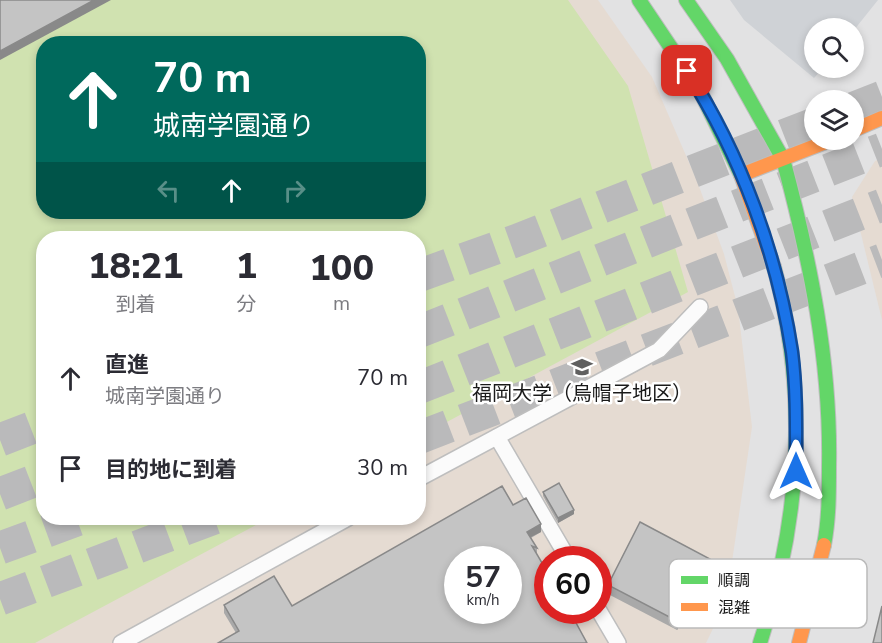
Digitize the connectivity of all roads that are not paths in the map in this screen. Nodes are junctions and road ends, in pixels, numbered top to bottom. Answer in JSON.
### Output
{"nodes":[{"id":1,"x":639,"y":0,"type":"edge"},
{"id":2,"x":686,"y":0,"type":"edge"},
{"id":3,"x":882,"y":118,"type":"edge"},
{"id":4,"x":864,"y":126,"type":"edge"},
{"id":5,"x":806,"y":150,"type":"edge"},
{"id":6,"x":783,"y":159,"type":"junction"},
{"id":7,"x":741,"y":175,"type":"junction"},
{"id":8,"x":700,"y":308,"type":"dead end"},
{"id":9,"x":497,"y":437,"type":"junction"},
{"id":10,"x":426,"y":476,"type":"edge"},
{"id":11,"x":335,"y":525,"type":"edge"},
{"id":12,"x":561,"y":546,"type":"edge"},
{"id":13,"x":784,"y":559,"type":"edge"},
{"id":14,"x":821,"y":559,"type":"edge"},
{"id":15,"x":607,"y":624,"type":"edge"},
{"id":16,"x":764,"y":628,"type":"edge"},
{"id":17,"x":803,"y":628,"type":"edge"},
{"id":18,"x":121,"y":643,"type":"edge"},
{"id":19,"x":618,"y":643,"type":"edge"},
{"id":20,"x":760,"y":643,"type":"edge"},
{"id":21,"x":799,"y":643,"type":"edge"}],
"edges":[{"from":1,"to":7,"type":"main road"},
{"from":2,"to":6,"type":"main road"},
{"from":3,"to":4,"type":"main road"},
{"from":5,"to":6,"type":"main road"},
{"from":6,"to":7,"type":"main road"},
{"from":6,"to":14,"type":"main road"},
{"from":7,"to":13,"type":"main road"},
{"from":8,"to":9,"type":"lane"},
{"from":9,"to":10,"type":"lane"},
{"from":9,"to":12,"type":"lane"},
{"from":11,"to":18,"type":"lane"},
{"from":15,"to":19,"type":"lane"},
{"from":16,"to":20,"type":"main road"},
{"from":17,"to":21,"type":"main road"}]}
